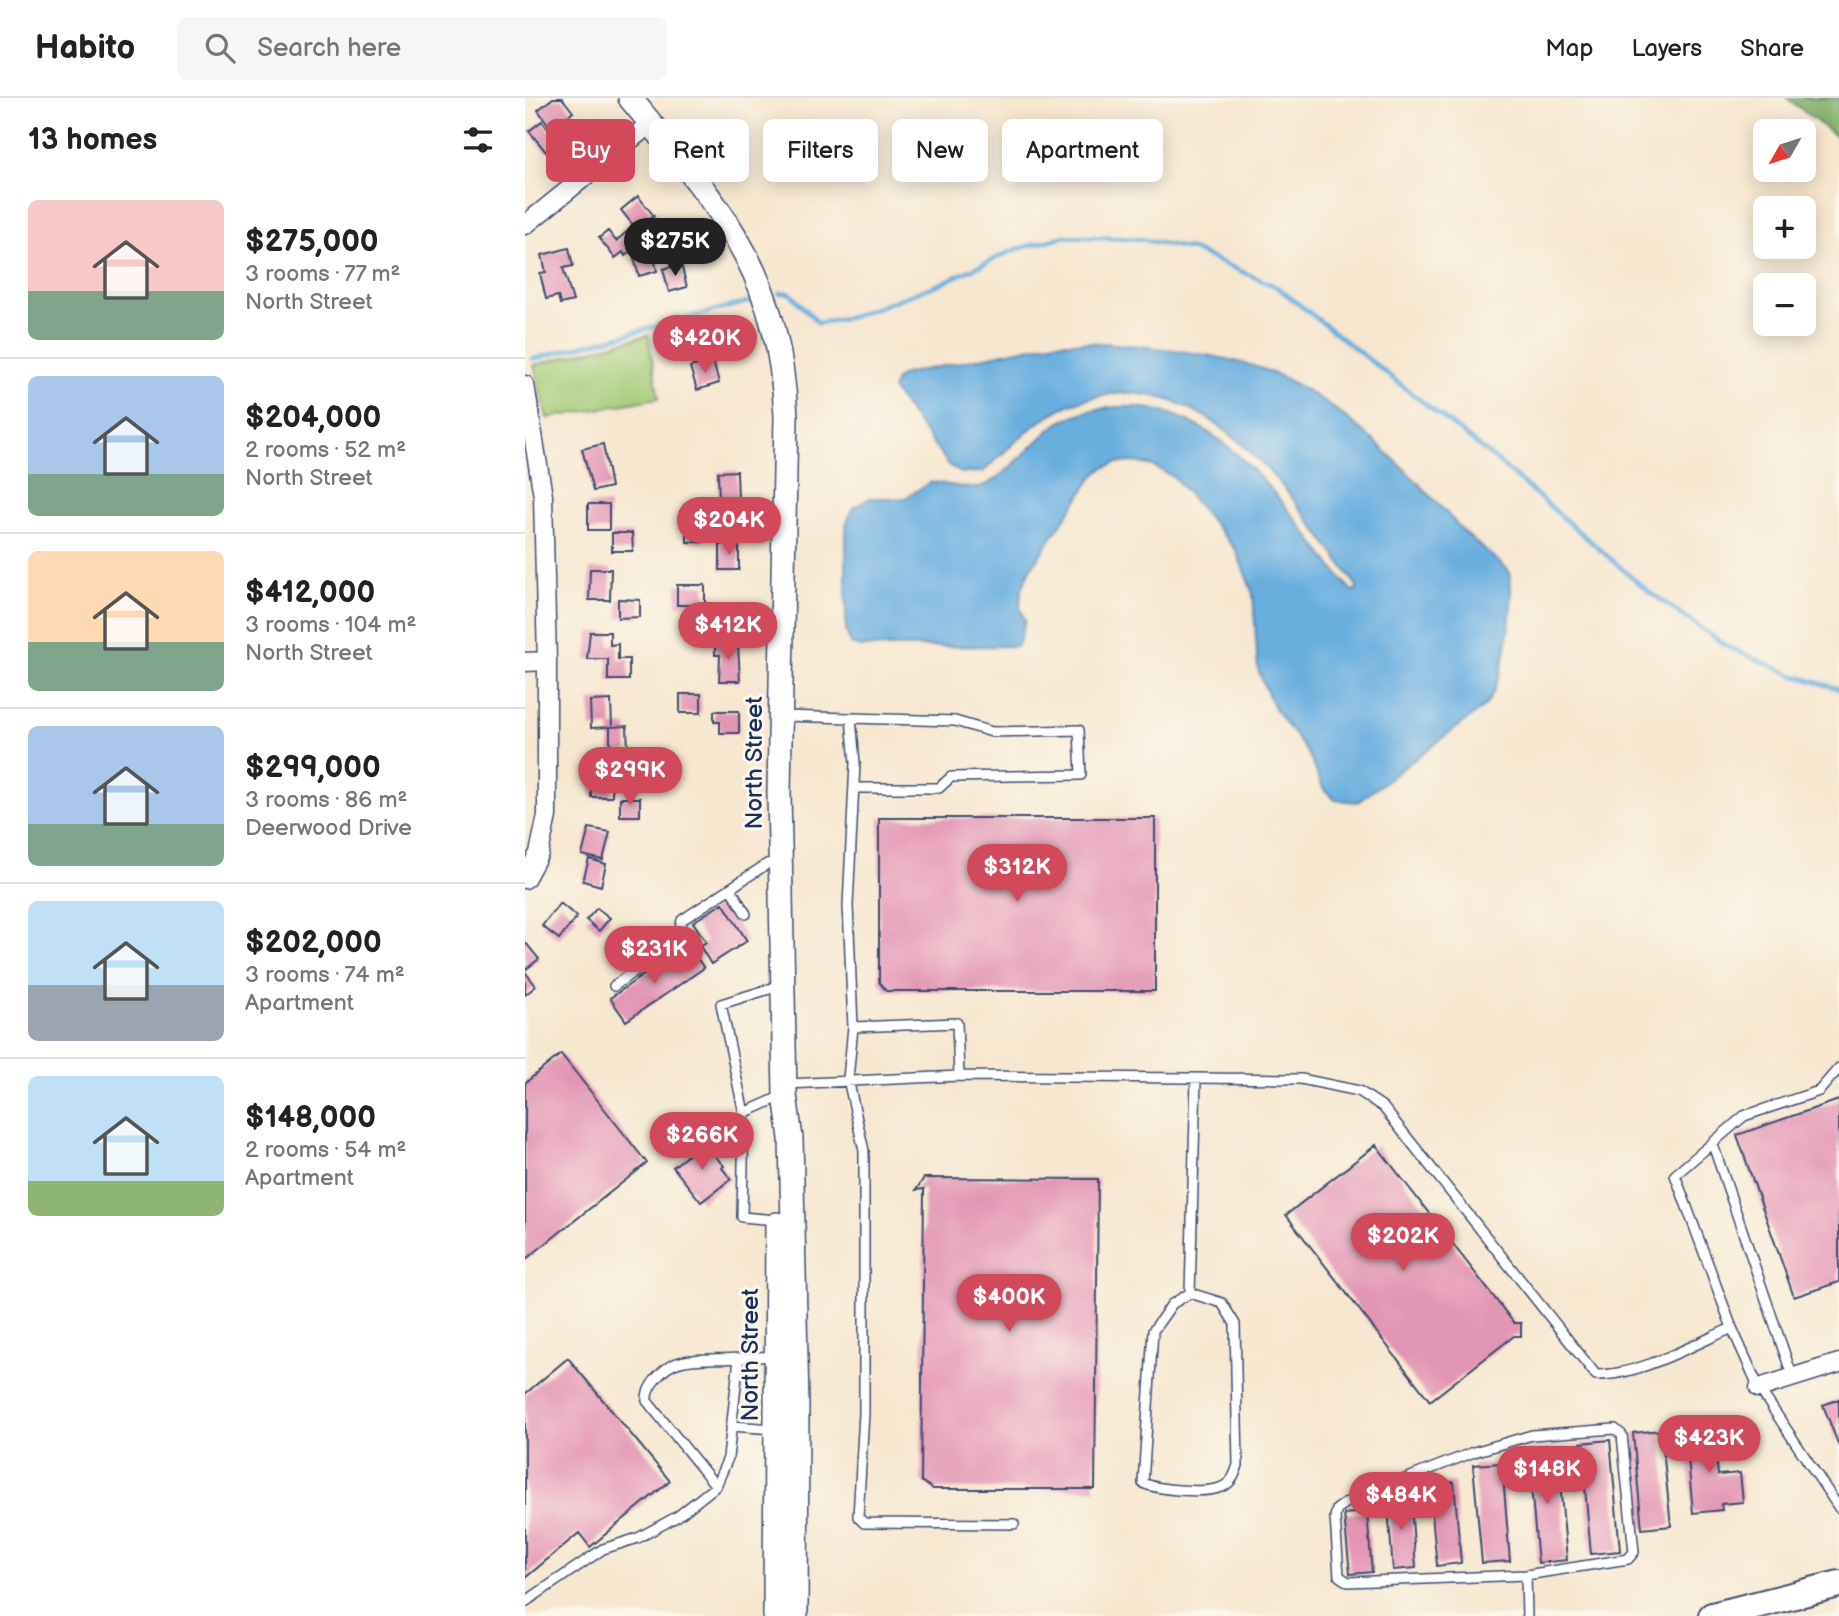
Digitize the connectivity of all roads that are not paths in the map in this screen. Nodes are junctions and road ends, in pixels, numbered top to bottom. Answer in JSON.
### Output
{"nodes":[{"id":1,"x":630,"y":98,"type":"edge"},
{"id":2,"x":649,"y":121,"type":"edge"},
{"id":3,"x":649,"y":125,"type":"edge"},
{"id":4,"x":699,"y":182,"type":"edge"},
{"id":5,"x":525,"y":225,"type":"edge"},
{"id":6,"x":525,"y":385,"type":"edge"},
{"id":7,"x":547,"y":661,"type":"junction"},
{"id":8,"x":525,"y":662,"type":"edge"},
{"id":9,"x":780,"y":716,"type":"junction"},
{"id":10,"x":851,"y":718,"type":"junction"},
{"id":11,"x":854,"y":788,"type":"junction"},
{"id":12,"x":781,"y":862,"type":"junction"},
{"id":13,"x":525,"y":879,"type":"edge"},
{"id":14,"x":730,"y":888,"type":"junction"},
{"id":15,"x":746,"y":914,"type":"dead end"},
{"id":16,"x":783,"y":985,"type":"junction"},
{"id":17,"x":614,"y":986,"type":"dead end"},
{"id":18,"x":853,"y":1027,"type":"junction"},
{"id":19,"x":1839,"y":1068,"type":"edge"},
{"id":20,"x":959,"y":1076,"type":"junction"},
{"id":21,"x":848,"y":1080,"type":"junction"},
{"id":22,"x":1196,"y":1080,"type":"junction"},
{"id":23,"x":785,"y":1090,"type":"junction"},
{"id":24,"x":744,"y":1113,"type":"junction"},
{"id":25,"x":1713,"y":1145,"type":"junction"},
{"id":26,"x":778,"y":1220,"type":"junction"},
{"id":27,"x":1190,"y":1293,"type":"junction"},
{"id":28,"x":1732,"y":1328,"type":"junction"},
{"id":29,"x":777,"y":1356,"type":"junction"},
{"id":30,"x":739,"y":1358,"type":"junction"},
{"id":31,"x":1839,"y":1363,"type":"edge"},
{"id":32,"x":1793,"y":1378,"type":"junction"},
{"id":33,"x":1759,"y":1388,"type":"junction"},
{"id":34,"x":731,"y":1426,"type":"junction"},
{"id":35,"x":776,"y":1429,"type":"junction"},
{"id":36,"x":716,"y":1486,"type":"junction"},
{"id":37,"x":1839,"y":1508,"type":"edge"},
{"id":38,"x":1014,"y":1524,"type":"dead end"},
{"id":39,"x":1526,"y":1575,"type":"junction"},
{"id":40,"x":1839,"y":1584,"type":"edge"},
{"id":41,"x":525,"y":1602,"type":"edge"},
{"id":42,"x":775,"y":1616,"type":"edge"},
{"id":43,"x":796,"y":1616,"type":"edge"},
{"id":44,"x":1527,"y":1616,"type":"edge"},
{"id":45,"x":1712,"y":1616,"type":"edge"}],
"edges":[{"from":1,"to":2,"type":"street","name":"North Street"},
{"from":3,"to":5,"type":"street"},
{"from":4,"to":9,"type":"street","name":"North Street"},
{"from":6,"to":7,"type":"street"},
{"from":7,"to":8,"type":"street"},
{"from":7,"to":13,"type":"street"},
{"from":9,"to":10,"type":"lane"},
{"from":9,"to":12,"type":"street","name":"North Street"},
{"from":10,"to":11,"type":"lane"},
{"from":10,"to":11,"type":"lane"},
{"from":11,"to":18,"type":"lane"},
{"from":12,"to":14,"type":"lane"},
{"from":12,"to":16,"type":"street","name":"North Street"},
{"from":14,"to":15,"type":"lane"},
{"from":14,"to":17,"type":"lane"},
{"from":16,"to":23,"type":"street","name":"North Street"},
{"from":16,"to":24,"type":"lane"},
{"from":18,"to":20,"type":"lane"},
{"from":18,"to":21,"type":"lane"},
{"from":19,"to":25,"type":"lane"},
{"from":20,"to":21,"type":"lane"},
{"from":20,"to":22,"type":"lane"},
{"from":21,"to":23,"type":"lane"},
{"from":21,"to":38,"type":"lane"},
{"from":22,"to":27,"type":"lane"},
{"from":22,"to":28,"type":"lane"},
{"from":23,"to":24,"type":"lane"},
{"from":23,"to":26,"type":"street","name":"North Street"},
{"from":23,"to":43,"type":"street","name":"North Street"},
{"from":24,"to":26,"type":"lane"},
{"from":25,"to":28,"type":"lane"},
{"from":25,"to":32,"type":"lane"},
{"from":26,"to":29,"type":"street","name":"North Street"},
{"from":27,"to":27,"type":"lane"},
{"from":28,"to":33,"type":"lane"},
{"from":29,"to":30,"type":"lane"},
{"from":29,"to":35,"type":"street","name":"North Street"},
{"from":30,"to":34,"type":"lane"},
{"from":30,"to":36,"type":"lane"},
{"from":31,"to":32,"type":"street"},
{"from":32,"to":33,"type":"street"},
{"from":33,"to":37,"type":"lane"},
{"from":34,"to":35,"type":"lane"},
{"from":34,"to":36,"type":"lane"},
{"from":35,"to":42,"type":"street","name":"North Street"},
{"from":36,"to":41,"type":"lane"},
{"from":39,"to":39,"type":"lane"},
{"from":39,"to":44,"type":"lane"},
{"from":40,"to":45,"type":"main road"}]}
